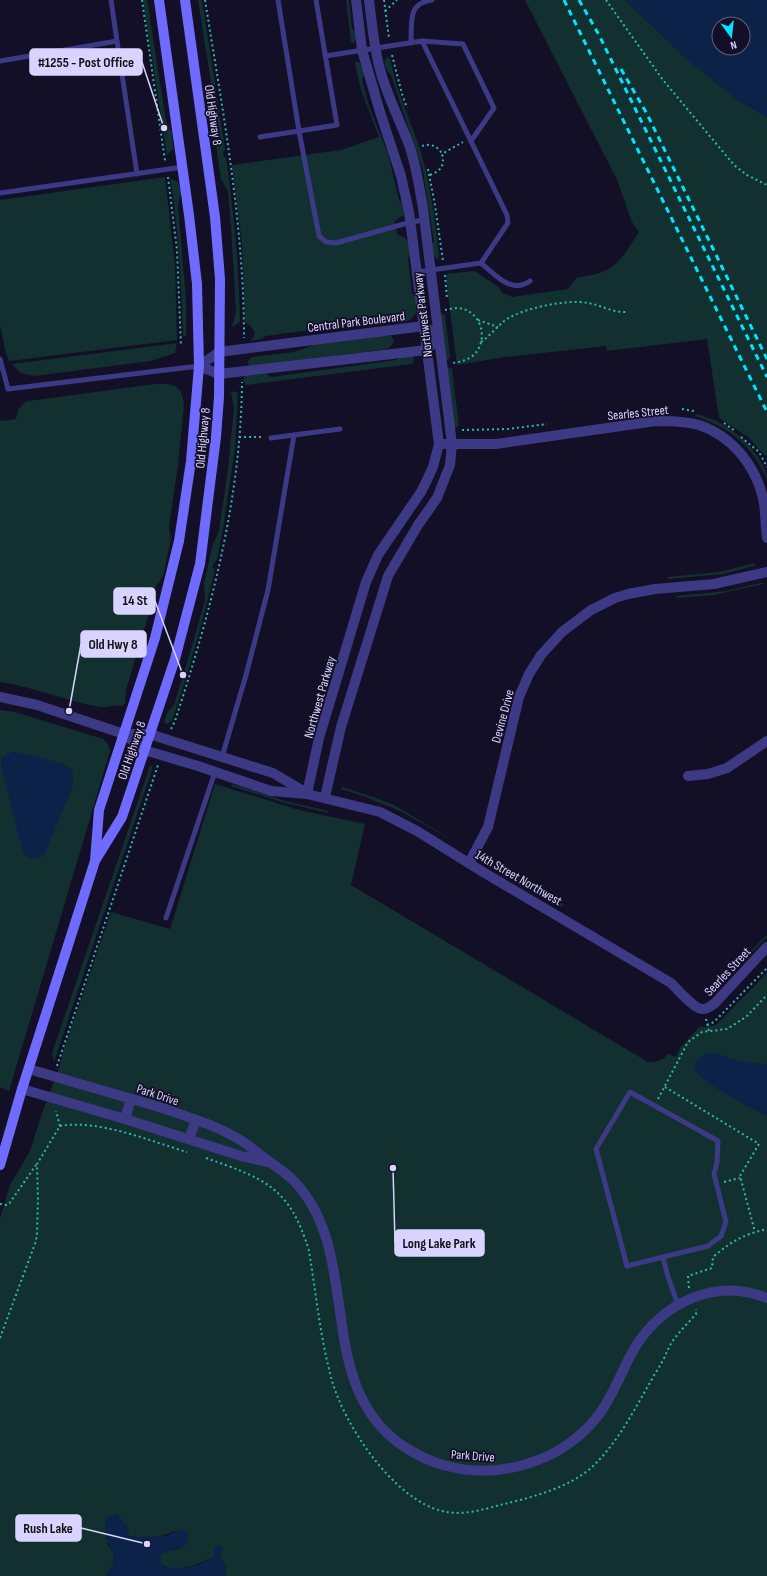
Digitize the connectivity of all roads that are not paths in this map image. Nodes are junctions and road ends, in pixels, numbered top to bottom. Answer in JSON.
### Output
{"nodes":[{"id":1,"x":111,"y":0,"type":"edge"},
{"id":2,"x":159,"y":0,"type":"edge"},
{"id":3,"x":185,"y":0,"type":"edge"},
{"id":4,"x":278,"y":0,"type":"edge"},
{"id":5,"x":316,"y":0,"type":"edge"},
{"id":6,"x":356,"y":0,"type":"edge"},
{"id":7,"x":369,"y":0,"type":"edge"},
{"id":8,"x":432,"y":0,"type":"edge"},
{"id":9,"x":117,"y":41,"type":"junction"},
{"id":10,"x":422,"y":41,"type":"junction"},
{"id":11,"x":411,"y":43,"type":"junction"},
{"id":12,"x":375,"y":48,"type":"junction"},
{"id":13,"x":362,"y":50,"type":"junction"},
{"id":14,"x":325,"y":56,"type":"junction"},
{"id":15,"x":0,"y":61,"type":"edge"},
{"id":16,"x":299,"y":131,"type":"junction"},
{"id":17,"x":260,"y":137,"type":"dead end"},
{"id":18,"x":470,"y":140,"type":"junction"},
{"id":19,"x":182,"y":168,"type":"junction"},
{"id":20,"x":137,"y":174,"type":"junction"},
{"id":21,"x":0,"y":193,"type":"edge"},
{"id":22,"x":424,"y":220,"type":"junction"},
{"id":23,"x":411,"y":222,"type":"junction"},
{"id":24,"x":481,"y":263,"type":"junction"},
{"id":25,"x":430,"y":270,"type":"junction"},
{"id":26,"x":417,"y":272,"type":"junction"},
{"id":27,"x":530,"y":281,"type":"dead end"},
{"id":28,"x":424,"y":326,"type":"junction"},
{"id":29,"x":438,"y":337,"type":"junction"},
{"id":30,"x":427,"y":350,"type":"junction"},
{"id":31,"x":219,"y":352,"type":"junction"},
{"id":32,"x":0,"y":359,"type":"edge"},
{"id":33,"x":199,"y":366,"type":"junction"},
{"id":34,"x":219,"y":374,"type":"junction"},
{"id":35,"x":340,"y":429,"type":"dead end"},
{"id":36,"x":294,"y":435,"type":"junction"},
{"id":37,"x":271,"y":438,"type":"road end"},
{"id":38,"x":439,"y":444,"type":"junction"},
{"id":39,"x":452,"y":444,"type":"junction"},
{"id":40,"x":767,"y":538,"type":"edge"},
{"id":41,"x":767,"y":572,"type":"edge"},
{"id":42,"x":358,"y":609,"type":"junction"},
{"id":43,"x":375,"y":615,"type":"junction"},
{"id":44,"x":0,"y":697,"type":"edge"},
{"id":45,"x":124,"y":734,"type":"junction"},
{"id":46,"x":150,"y":734,"type":"junction"},
{"id":47,"x":767,"y":741,"type":"edge"},
{"id":48,"x":144,"y":750,"type":"junction"},
{"id":49,"x":222,"y":757,"type":"junction"},
{"id":50,"x":215,"y":772,"type":"junction"},
{"id":51,"x":688,"y":776,"type":"dead end"},
{"id":52,"x":307,"y":794,"type":"junction"},
{"id":53,"x":325,"y":797,"type":"junction"},
{"id":54,"x":95,"y":861,"type":"junction"},
{"id":55,"x":469,"y":863,"type":"junction"},
{"id":56,"x":166,"y":918,"type":"dead end"},
{"id":57,"x":767,"y":947,"type":"edge"},
{"id":58,"x":704,"y":1009,"type":"joint"},
{"id":59,"x":29,"y":1069,"type":"junction"},
{"id":60,"x":22,"y":1090,"type":"junction"},
{"id":61,"x":131,"y":1099,"type":"junction"},
{"id":62,"x":125,"y":1119,"type":"junction"},
{"id":63,"x":196,"y":1120,"type":"junction"},
{"id":64,"x":189,"y":1139,"type":"junction"},
{"id":65,"x":270,"y":1162,"type":"junction"},
{"id":66,"x":0,"y":1165,"type":"edge"},
{"id":67,"x":663,"y":1257,"type":"junction"},
{"id":68,"x":767,"y":1298,"type":"edge"},
{"id":69,"x":678,"y":1305,"type":"junction"}],
"edges":[{"from":1,"to":9,"type":"lane"},
{"from":2,"to":19,"type":"street","name":"Old Highway 8"},
{"from":3,"to":31,"type":"street","name":"Old Highway 8"},
{"from":4,"to":16,"type":"lane"},
{"from":5,"to":14,"type":"lane"},
{"from":6,"to":13,"type":"street","name":"Northwest Parkway"},
{"from":7,"to":12,"type":"street","name":"Northwest Parkway"},
{"from":8,"to":11,"type":"lane"},
{"from":9,"to":15,"type":"lane"},
{"from":9,"to":20,"type":"lane"},
{"from":10,"to":11,"type":"lane"},
{"from":10,"to":18,"type":"lane"},
{"from":10,"to":18,"type":"lane"},
{"from":11,"to":12,"type":"lane"},
{"from":12,"to":13,"type":"lane"},
{"from":12,"to":22,"type":"street","name":"Northwest Parkway"},
{"from":13,"to":14,"type":"lane"},
{"from":13,"to":23,"type":"street","name":"Northwest Parkway"},
{"from":14,"to":16,"type":"lane"},
{"from":16,"to":17,"type":"lane"},
{"from":16,"to":23,"type":"lane"},
{"from":18,"to":24,"type":"lane"},
{"from":19,"to":20,"type":"lane"},
{"from":19,"to":33,"type":"street","name":"Old Highway 8"},
{"from":20,"to":21,"type":"lane"},
{"from":22,"to":23,"type":"lane"},
{"from":22,"to":25,"type":"street","name":"Northwest Parkway"},
{"from":23,"to":26,"type":"street","name":"Northwest Parkway"},
{"from":24,"to":25,"type":"lane"},
{"from":24,"to":27,"type":"lane"},
{"from":25,"to":26,"type":"lane"},
{"from":25,"to":29,"type":"street","name":"Northwest Parkway"},
{"from":26,"to":28,"type":"street","name":"Northwest Parkway"},
{"from":28,"to":29,"type":"street","name":"Central Park Boulevard"},
{"from":28,"to":30,"type":"street","name":"Northwest Parkway"},
{"from":28,"to":31,"type":"street","name":"Central Park Boulevard"},
{"from":29,"to":30,"type":"street"},
{"from":29,"to":39,"type":"street","name":"Northwest Parkway"},
{"from":30,"to":34,"type":"street"},
{"from":30,"to":38,"type":"street","name":"Northwest Parkway"},
{"from":31,"to":33,"type":"street","name":"Central Park Boulevard"},
{"from":31,"to":34,"type":"street","name":"Old Highway 8"},
{"from":32,"to":33,"type":"lane"},
{"from":33,"to":34,"type":"street"},
{"from":33,"to":45,"type":"street","name":"Old Highway 8"},
{"from":34,"to":46,"type":"street","name":"Old Highway 8"},
{"from":35,"to":36,"type":"lane"},
{"from":36,"to":37,"type":"lane"},
{"from":36,"to":49,"type":"lane"},
{"from":38,"to":39,"type":"street","name":"Searles Street"},
{"from":38,"to":42,"type":"street","name":"Northwest Parkway"},
{"from":39,"to":40,"type":"street","name":"Searles Street"},
{"from":39,"to":43,"type":"street","name":"Northwest Parkway"},
{"from":41,"to":55,"type":"street","name":"Devine Drive"},
{"from":42,"to":43,"type":"street"},
{"from":42,"to":52,"type":"street","name":"Northwest Parkway"},
{"from":43,"to":53,"type":"street","name":"Northwest Parkway"},
{"from":44,"to":45,"type":"street","name":"14th Street Northwest"},
{"from":45,"to":46,"type":"street","name":"14th Street Northwest"},
{"from":45,"to":48,"type":"street","name":"14th Street Northwest"},
{"from":45,"to":54,"type":"street","name":"Old Highway 8"},
{"from":46,"to":48,"type":"street","name":"Old Highway 8"},
{"from":46,"to":49,"type":"street","name":"14th Street Northwest"},
{"from":47,"to":51,"type":"street"},
{"from":48,"to":50,"type":"street","name":"14th Street Northwest"},
{"from":48,"to":54,"type":"street","name":"Old Highway 8"},
{"from":49,"to":50,"type":"street"},
{"from":49,"to":52,"type":"street","name":"14th Street Northwest"},
{"from":50,"to":52,"type":"street","name":"14th Street Northwest"},
{"from":50,"to":56,"type":"lane"},
{"from":52,"to":53,"type":"street","name":"14th Street Northwest"},
{"from":53,"to":55,"type":"street","name":"14th Street Northwest"},
{"from":54,"to":59,"type":"street","name":"Old Highway 8"},
{"from":55,"to":58,"type":"street","name":"14th Street Northwest"},
{"from":57,"to":58,"type":"street","name":"Searles Street"},
{"from":59,"to":60,"type":"street","name":"Old Highway 8"},
{"from":59,"to":61,"type":"street","name":"Park Drive"},
{"from":60,"to":62,"type":"street","name":"Park Drive"},
{"from":60,"to":66,"type":"street","name":"Old Highway 8"},
{"from":61,"to":62,"type":"street"},
{"from":61,"to":63,"type":"street","name":"Park Drive"},
{"from":62,"to":64,"type":"street","name":"Park Drive"},
{"from":63,"to":64,"type":"street"},
{"from":63,"to":65,"type":"street","name":"Park Drive"},
{"from":64,"to":65,"type":"street","name":"Park Drive"},
{"from":65,"to":69,"type":"street","name":"Park Drive"},
{"from":67,"to":67,"type":"lane"},
{"from":67,"to":69,"type":"lane"},
{"from":68,"to":69,"type":"street","name":"Park Drive"}]}
